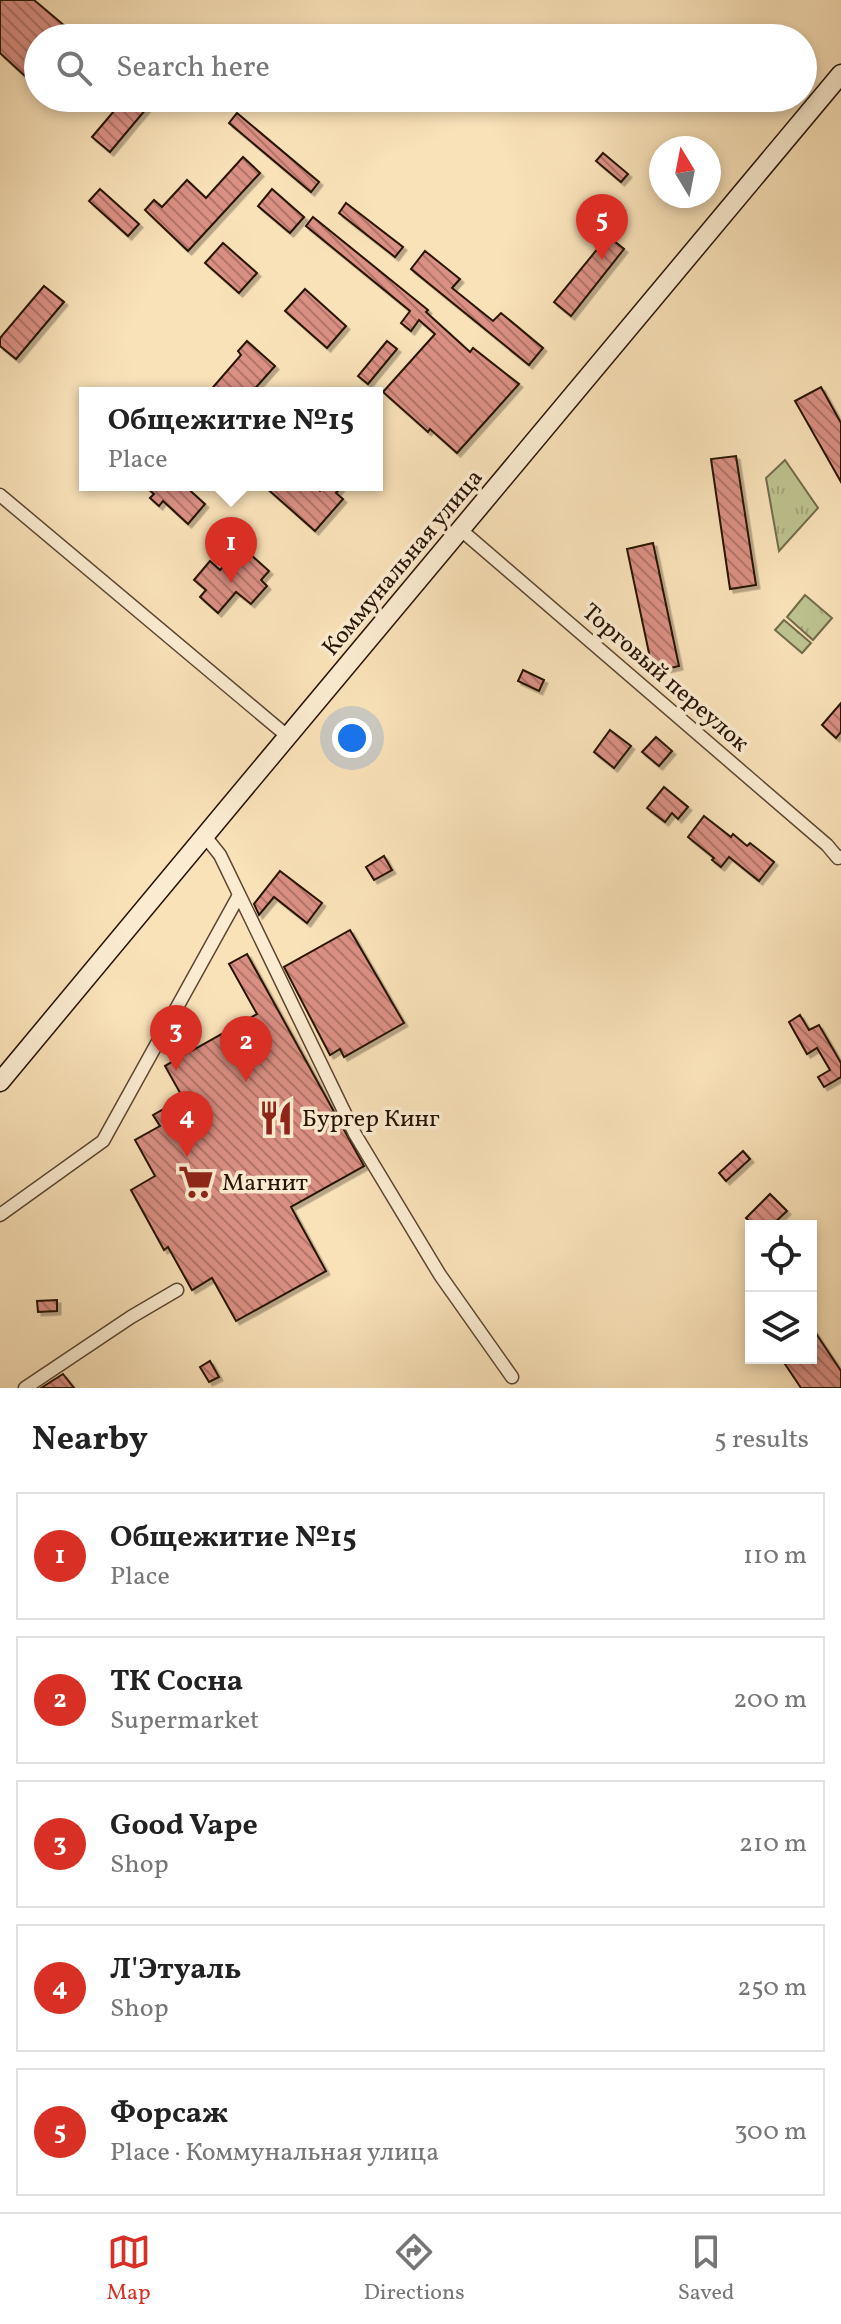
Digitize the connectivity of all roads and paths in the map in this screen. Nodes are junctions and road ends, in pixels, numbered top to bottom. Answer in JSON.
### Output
{"nodes":[{"id":1,"x":841,"y":74,"type":"edge"},
{"id":2,"x":817,"y":103,"type":"edge"},
{"id":3,"x":809,"y":112,"type":"edge"},
{"id":4,"x":0,"y":495,"type":"edge"},
{"id":5,"x":461,"y":530,"type":"junction"},
{"id":6,"x":286,"y":735,"type":"junction"},
{"id":7,"x":204,"y":835,"type":"junction"},
{"id":8,"x":841,"y":857,"type":"edge"},
{"id":9,"x":238,"y":897,"type":"junction"},
{"id":10,"x":0,"y":1082,"type":"edge"},
{"id":11,"x":0,"y":1215,"type":"edge"},
{"id":12,"x":177,"y":1290,"type":"dead end"},
{"id":13,"x":512,"y":1377,"type":"dead end"},
{"id":14,"x":25,"y":1388,"type":"edge"}],
"edges":[{"from":1,"to":2,"type":"main road","name":"Коммунальная улица"},
{"from":3,"to":5,"type":"main road","name":"Коммунальная улица"},
{"from":4,"to":6,"type":"street"},
{"from":5,"to":6,"type":"main road","name":"Коммунальная улица"},
{"from":5,"to":8,"type":"street","name":"Торговый переулок"},
{"from":6,"to":7,"type":"main road","name":"Коммунальная улица"},
{"from":7,"to":9,"type":"street"},
{"from":7,"to":10,"type":"main road","name":"Коммунальная улица"},
{"from":9,"to":11,"type":"street"},
{"from":9,"to":13,"type":"street"},
{"from":12,"to":14,"type":"street"}]}
